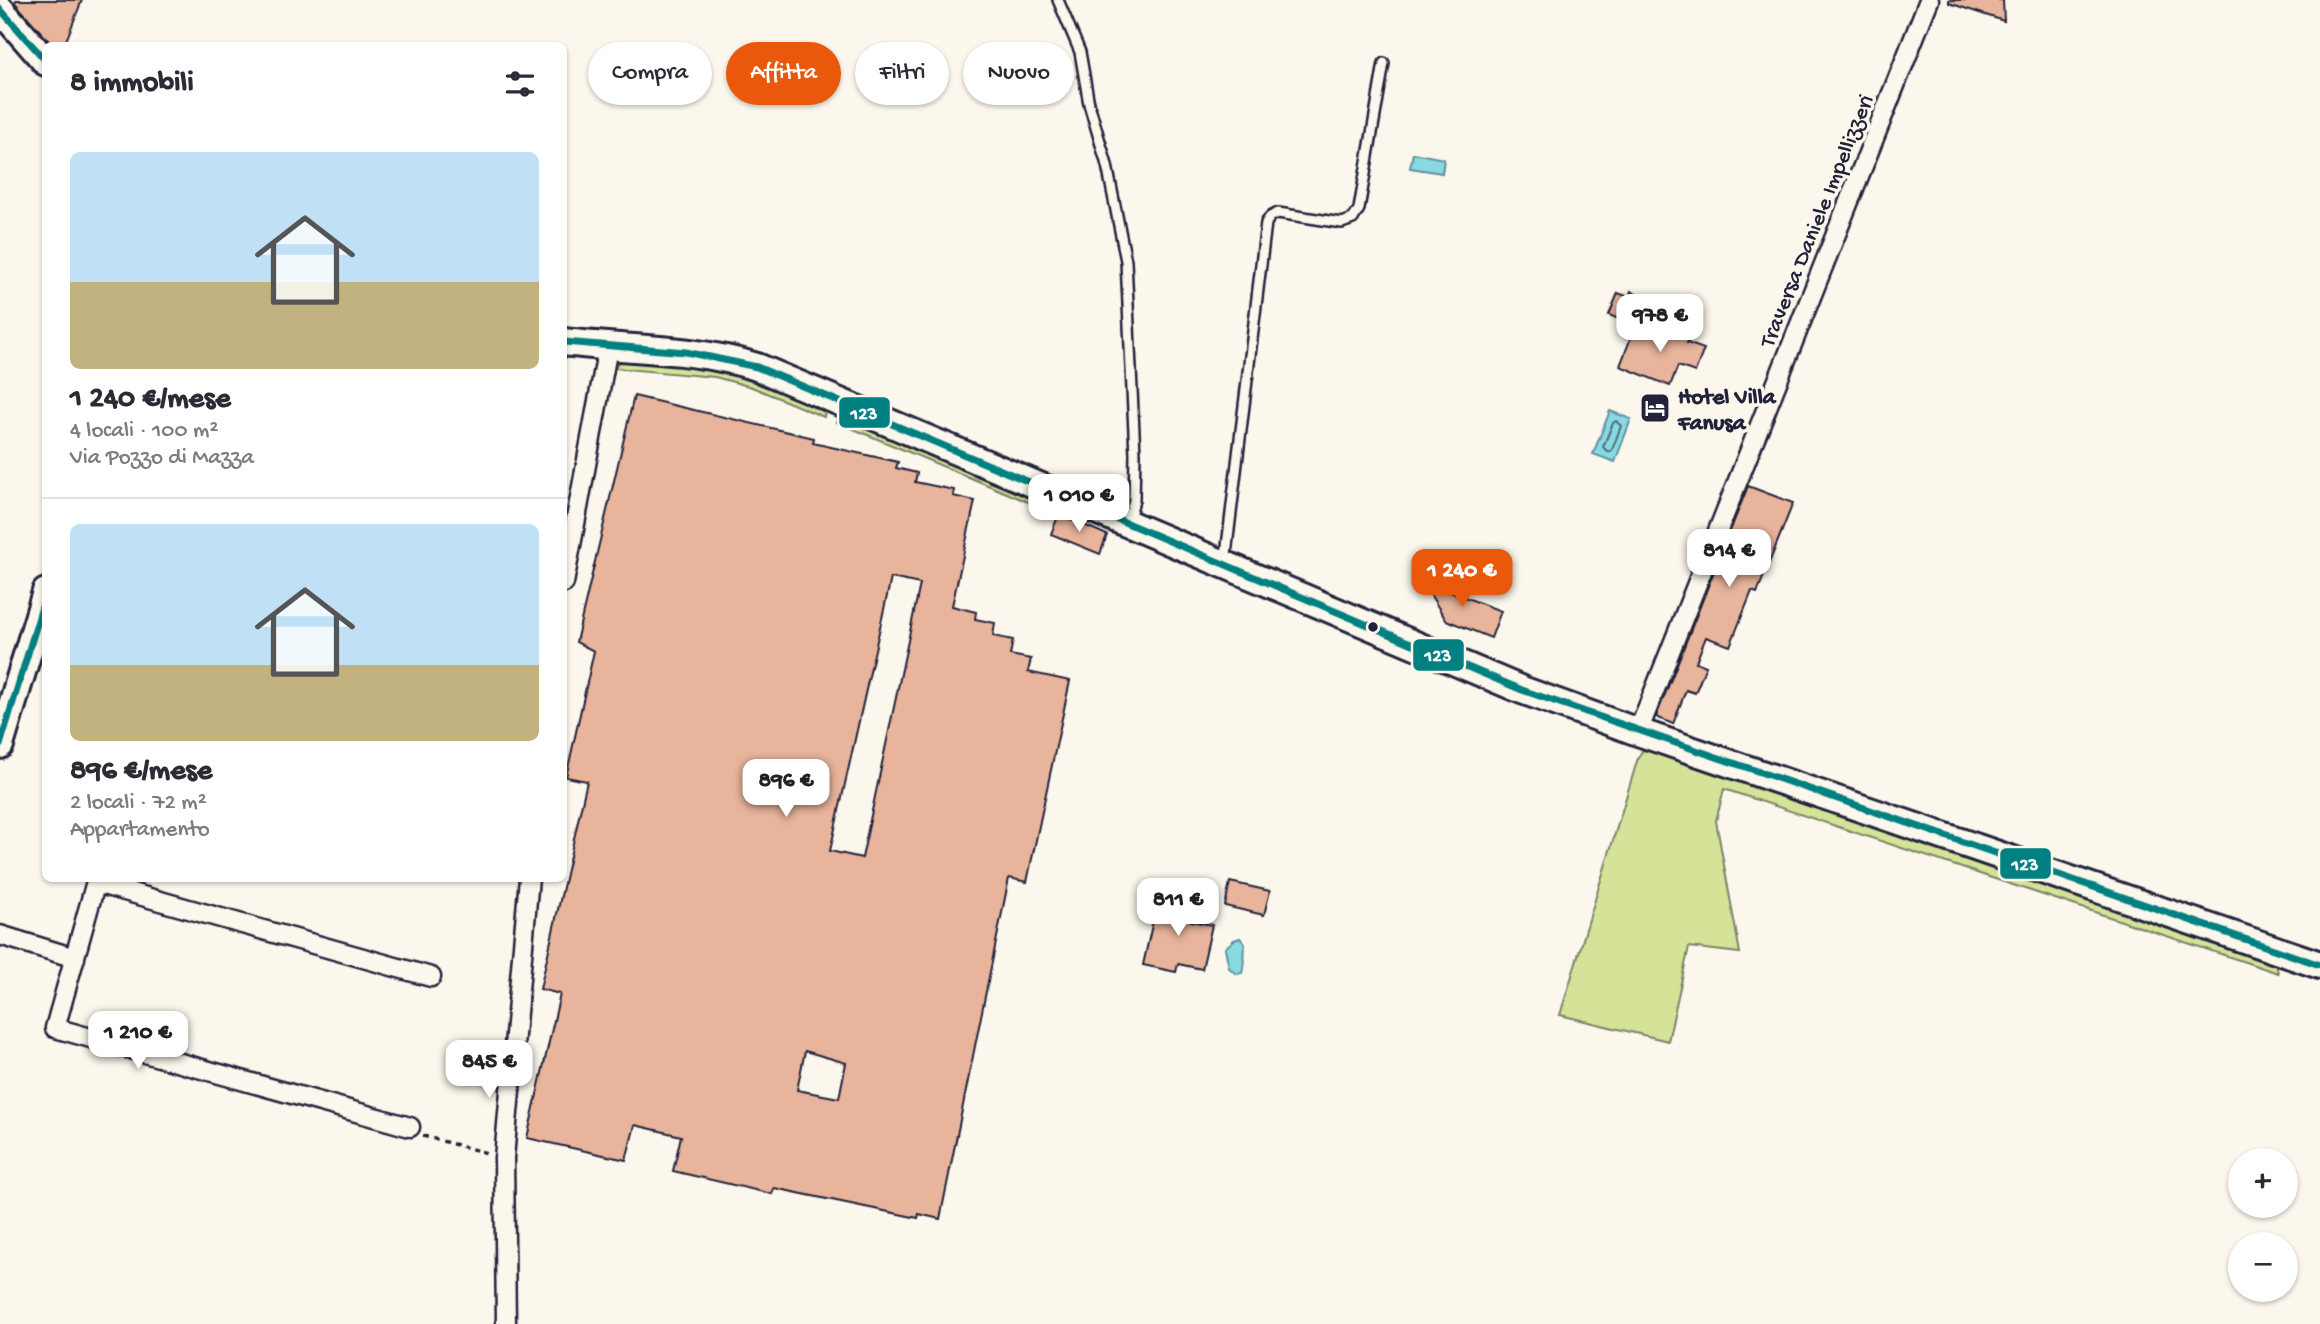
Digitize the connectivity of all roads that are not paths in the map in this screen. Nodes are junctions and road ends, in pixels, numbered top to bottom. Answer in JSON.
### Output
{"nodes":[{"id":1,"x":1058,"y":0,"type":"edge"},
{"id":2,"x":1929,"y":0,"type":"edge"},
{"id":3,"x":0,"y":9,"type":"edge"},
{"id":4,"x":42,"y":57,"type":"edge"},
{"id":5,"x":1384,"y":63,"type":"dead end"},
{"id":6,"x":567,"y":342,"type":"edge"},
{"id":7,"x":608,"y":347,"type":"junction"},
{"id":8,"x":1128,"y":524,"type":"junction"},
{"id":9,"x":1225,"y":565,"type":"junction"},
{"id":10,"x":567,"y":567,"type":"edge"},
{"id":11,"x":42,"y":605,"type":"edge"},
{"id":12,"x":1637,"y":732,"type":"junction"},
{"id":13,"x":0,"y":745,"type":"edge"},
{"id":14,"x":97,"y":882,"type":"edge"},
{"id":15,"x":101,"y":882,"type":"edge"},
{"id":16,"x":529,"y":882,"type":"edge"},
{"id":17,"x":0,"y":935,"type":"edge"},
{"id":18,"x":75,"y":958,"type":"junction"},
{"id":19,"x":2320,"y":965,"type":"edge"},
{"id":20,"x":431,"y":976,"type":"dead end"},
{"id":21,"x":410,"y":1127,"type":"road end"},
{"id":22,"x":506,"y":1324,"type":"edge"}],
"edges":[{"from":1,"to":8,"type":"lane"},
{"from":2,"to":12,"type":"street","name":"Traversa Daniele Impellizzeri"},
{"from":3,"to":4,"type":"street"},
{"from":5,"to":9,"type":"lane"},
{"from":6,"to":7,"type":"street"},
{"from":7,"to":8,"type":"street"},
{"from":7,"to":10,"type":"street"},
{"from":8,"to":9,"type":"street"},
{"from":9,"to":12,"type":"street"},
{"from":11,"to":13,"type":"street"},
{"from":12,"to":19,"type":"street"},
{"from":14,"to":18,"type":"street"},
{"from":15,"to":20,"type":"street"},
{"from":16,"to":22,"type":"street"},
{"from":17,"to":18,"type":"street"},
{"from":18,"to":21,"type":"street"}]}
